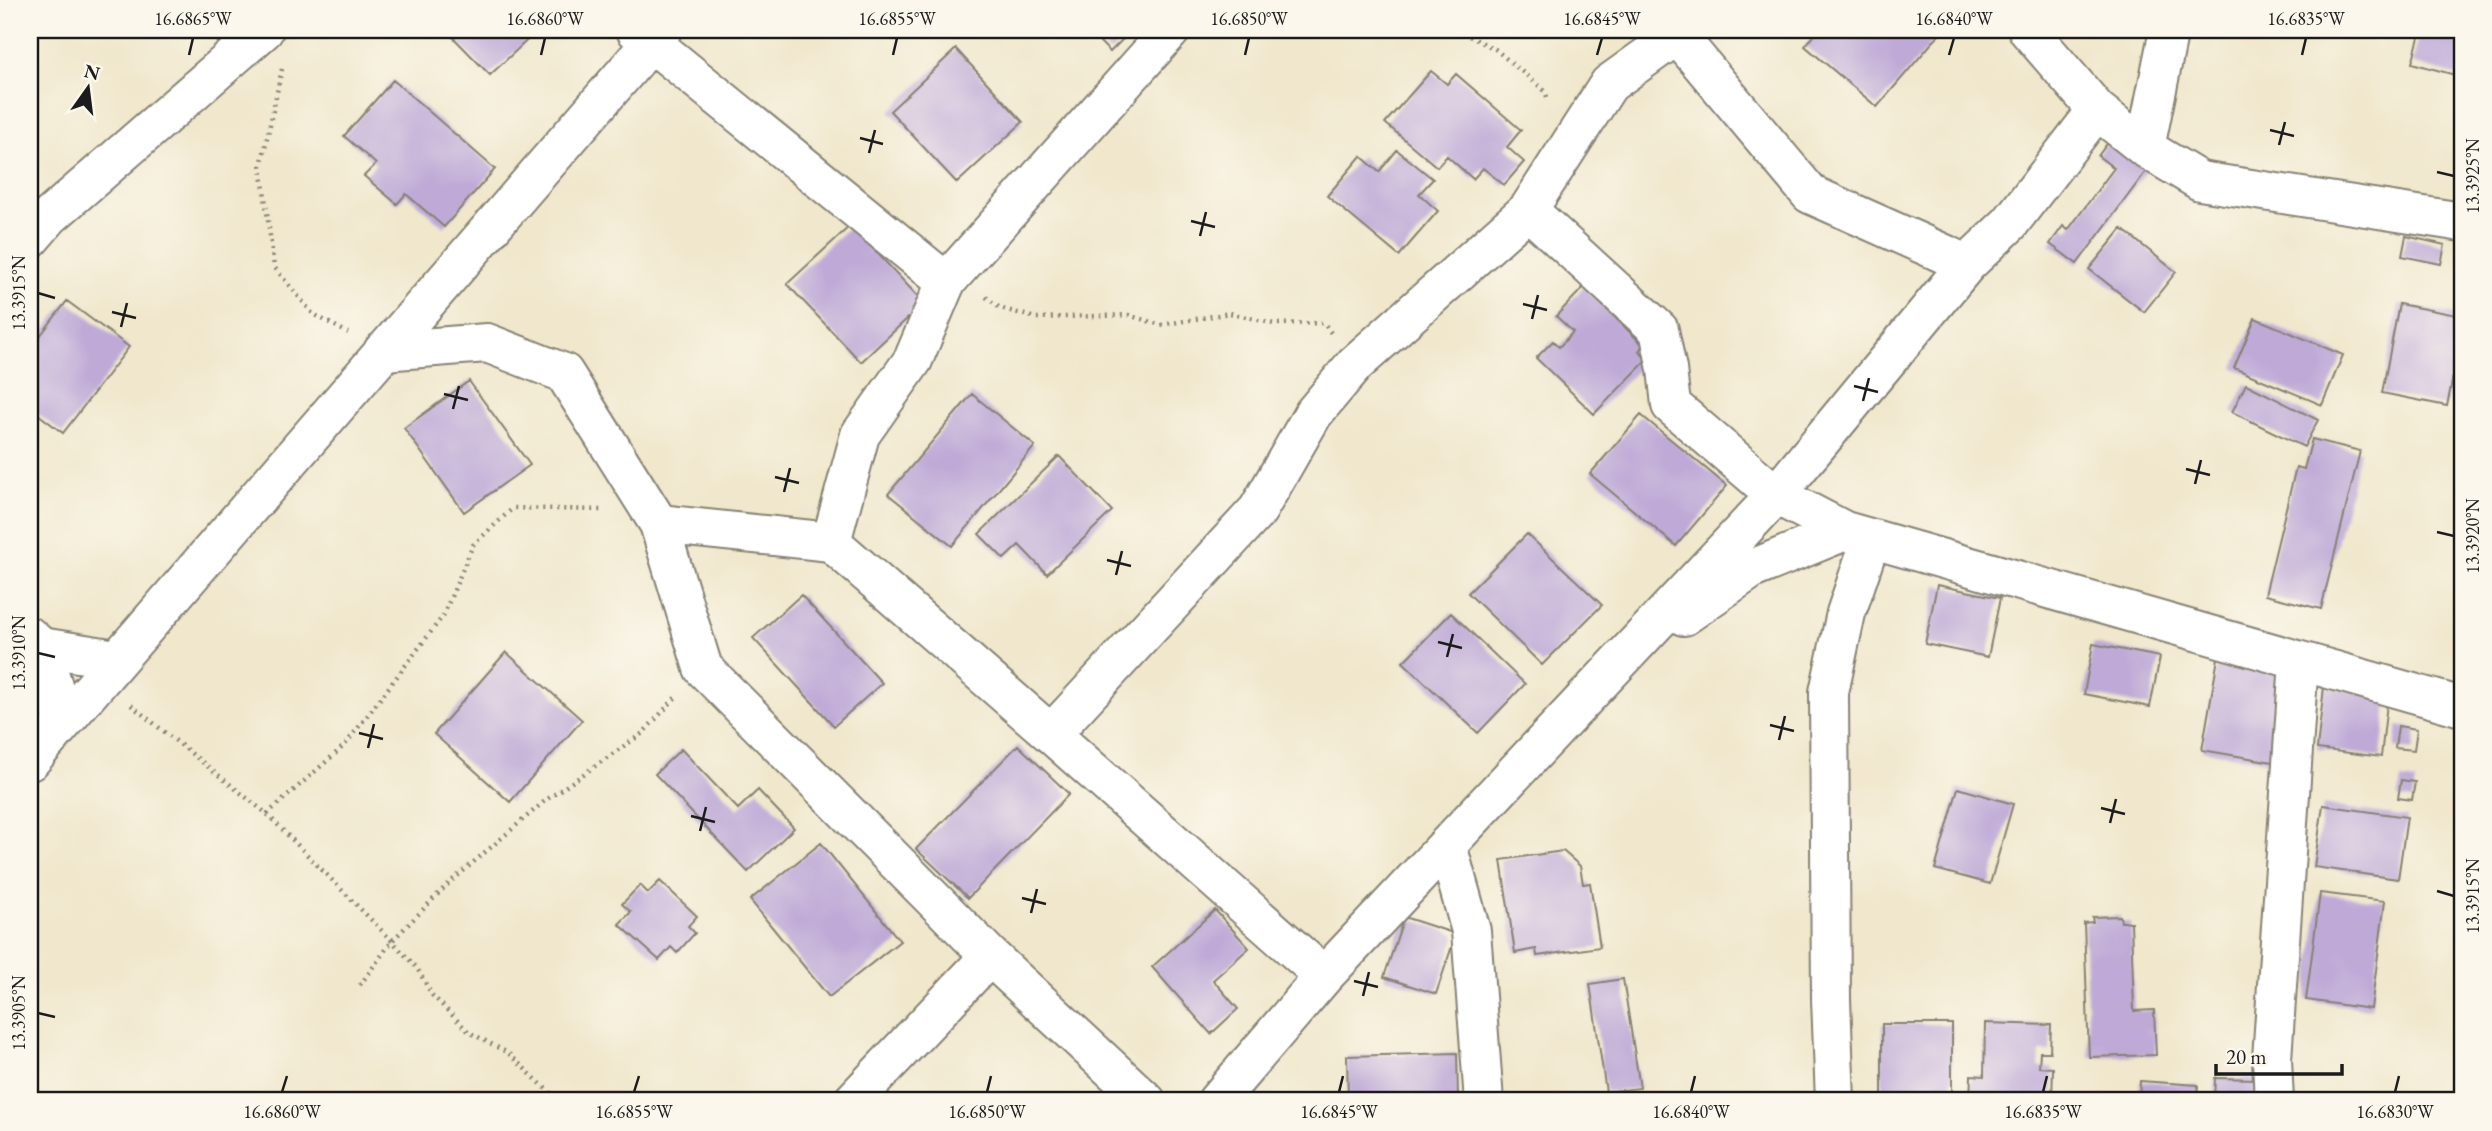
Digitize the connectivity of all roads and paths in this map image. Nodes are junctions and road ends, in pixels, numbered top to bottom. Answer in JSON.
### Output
{"nodes":[{"id":1,"x":1171,"y":30,"type":"edge"},
{"id":2,"x":1457,"y":30,"type":"edge"},
{"id":3,"x":2028,"y":30,"type":"edge"},
{"id":4,"x":2169,"y":30,"type":"edge"},
{"id":5,"x":1679,"y":32,"type":"edge"},
{"id":6,"x":649,"y":34,"type":"edge"},
{"id":7,"x":275,"y":43,"type":"edge"},
{"id":8,"x":2097,"y":110,"type":"junction"},
{"id":9,"x":2145,"y":148,"type":"junction"},
{"id":10,"x":1567,"y":151,"type":"junction"},
{"id":11,"x":1528,"y":210,"type":"junction"},
{"id":12,"x":2462,"y":222,"type":"edge"},
{"id":13,"x":30,"y":239,"type":"edge"},
{"id":14,"x":1967,"y":264,"type":"junction"},
{"id":15,"x":951,"y":277,"type":"junction"},
{"id":16,"x":383,"y":351,"type":"junction"},
{"id":17,"x":1355,"y":364,"type":"junction"},
{"id":18,"x":1776,"y":495,"type":"junction"},
{"id":19,"x":655,"y":518,"type":"junction"},
{"id":20,"x":1858,"y":535,"type":"junction"},
{"id":21,"x":831,"y":542,"type":"junction"},
{"id":22,"x":35,"y":642,"type":"edge"},
{"id":23,"x":1623,"y":657,"type":"junction"},
{"id":24,"x":2299,"y":661,"type":"junction"},
{"id":25,"x":703,"y":668,"type":"junction"},
{"id":26,"x":108,"y":669,"type":"junction"},
{"id":27,"x":2462,"y":707,"type":"edge"},
{"id":28,"x":64,"y":721,"type":"junction"},
{"id":29,"x":1051,"y":734,"type":"junction"},
{"id":30,"x":30,"y":761,"type":"edge"},
{"id":31,"x":267,"y":814,"type":"junction"},
{"id":32,"x":1447,"y":845,"type":"junction"},
{"id":33,"x":392,"y":941,"type":"junction"},
{"id":34,"x":990,"y":956,"type":"junction"},
{"id":35,"x":1324,"y":976,"type":"junction"},
{"id":36,"x":360,"y":985,"type":"dead end"},
{"id":37,"x":559,"y":1101,"type":"edge"},
{"id":38,"x":853,"y":1101,"type":"edge"},
{"id":39,"x":1146,"y":1101,"type":"edge"},
{"id":40,"x":1217,"y":1101,"type":"edge"},
{"id":41,"x":1484,"y":1101,"type":"edge"},
{"id":42,"x":1835,"y":1101,"type":"edge"},
{"id":43,"x":2274,"y":1101,"type":"edge"}],
"edges":[{"from":1,"to":15,"type":"street"},
{"from":2,"to":10,"type":"path"},
{"from":3,"to":8,"type":"street"},
{"from":4,"to":9,"type":"street"},
{"from":5,"to":10,"type":"street"},
{"from":5,"to":14,"type":"street"},
{"from":6,"to":15,"type":"street"},
{"from":6,"to":16,"type":"street"},
{"from":7,"to":13,"type":"street"},
{"from":7,"to":16,"type":"path"},
{"from":8,"to":9,"type":"street"},
{"from":8,"to":14,"type":"street"},
{"from":9,"to":12,"type":"street"},
{"from":10,"to":11,"type":"street"},
{"from":11,"to":17,"type":"street"},
{"from":11,"to":18,"type":"street"},
{"from":14,"to":18,"type":"street"},
{"from":15,"to":17,"type":"path"},
{"from":15,"to":21,"type":"street"},
{"from":16,"to":19,"type":"street"},
{"from":16,"to":26,"type":"street"},
{"from":17,"to":29,"type":"street"},
{"from":18,"to":20,"type":"street"},
{"from":18,"to":23,"type":"street"},
{"from":19,"to":21,"type":"street"},
{"from":19,"to":25,"type":"street"},
{"from":19,"to":31,"type":"path"},
{"from":20,"to":23,"type":"street"},
{"from":20,"to":24,"type":"street"},
{"from":20,"to":42,"type":"street"},
{"from":21,"to":29,"type":"street"},
{"from":22,"to":26,"type":"street"},
{"from":22,"to":28,"type":"street"},
{"from":23,"to":32,"type":"street"},
{"from":24,"to":27,"type":"street"},
{"from":24,"to":43,"type":"street"},
{"from":25,"to":33,"type":"path"},
{"from":25,"to":34,"type":"street"},
{"from":26,"to":28,"type":"street"},
{"from":26,"to":31,"type":"path"},
{"from":28,"to":30,"type":"street"},
{"from":29,"to":35,"type":"street"},
{"from":31,"to":33,"type":"path"},
{"from":32,"to":35,"type":"street"},
{"from":32,"to":41,"type":"street"},
{"from":33,"to":36,"type":"path"},
{"from":33,"to":37,"type":"path"},
{"from":34,"to":38,"type":"street"},
{"from":34,"to":39,"type":"street"},
{"from":35,"to":40,"type":"street"}]}
